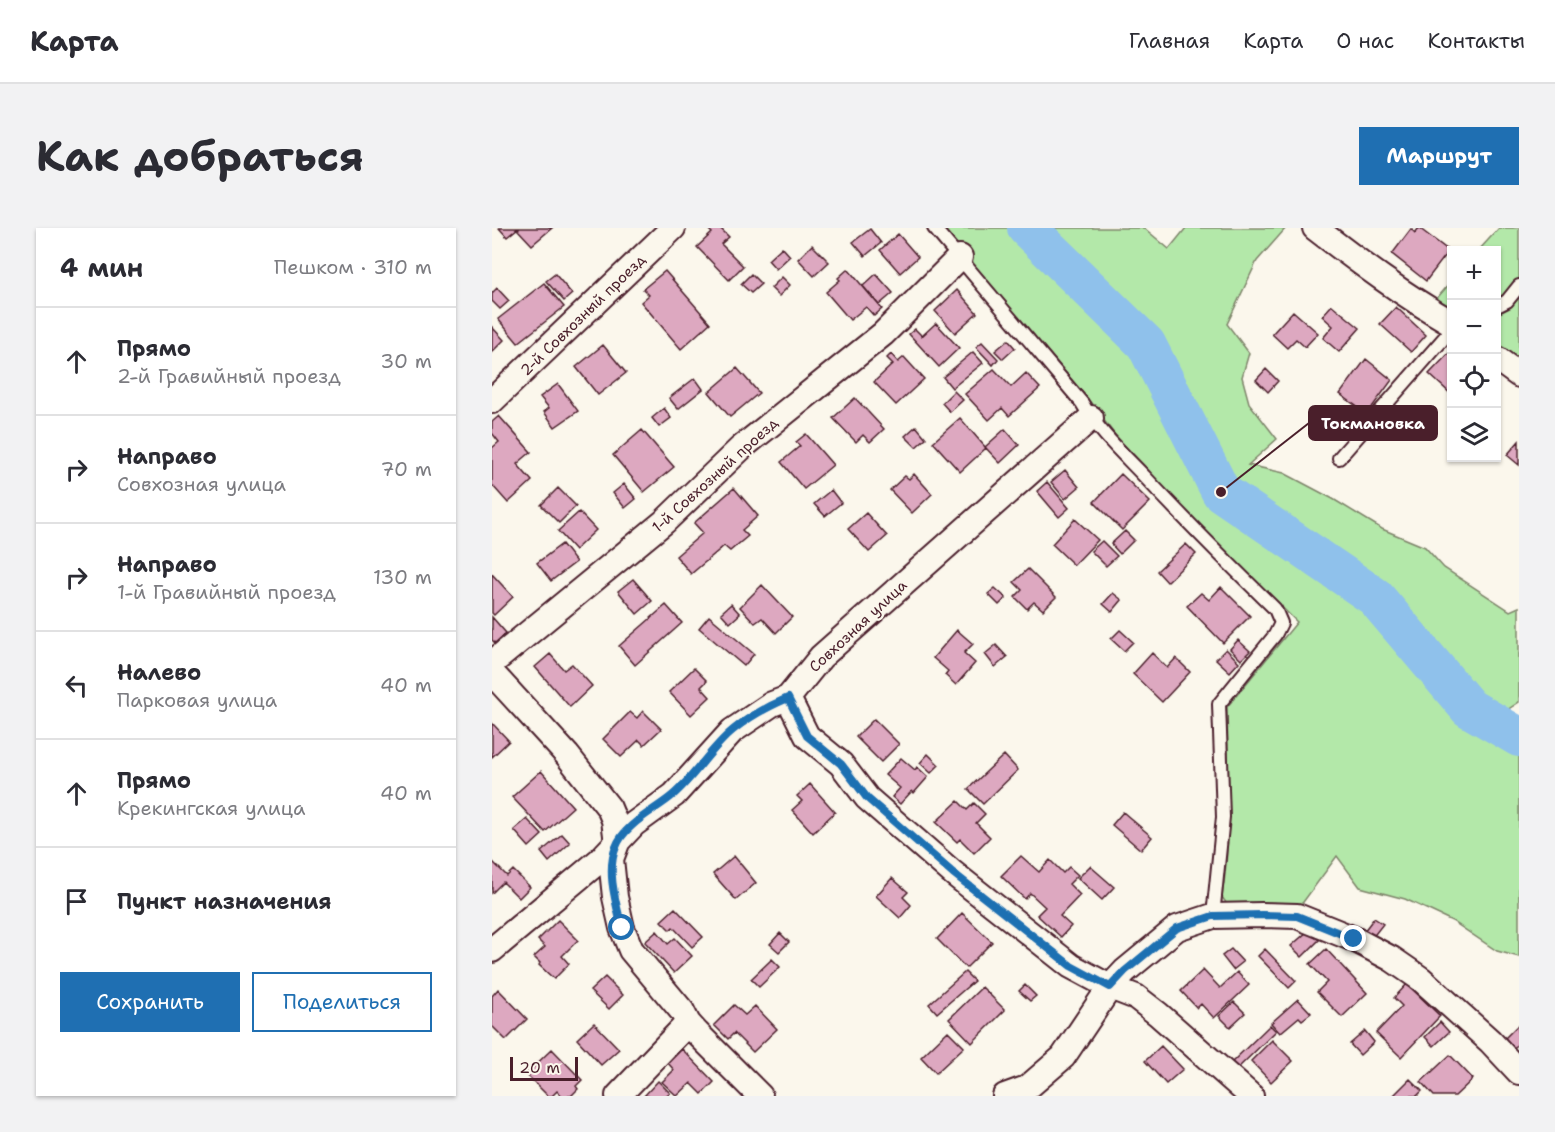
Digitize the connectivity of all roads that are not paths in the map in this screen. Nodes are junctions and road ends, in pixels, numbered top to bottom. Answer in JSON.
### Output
{"nodes":[{"id":1,"x":673,"y":228,"type":"edge"},
{"id":2,"x":934,"y":228,"type":"edge"},
{"id":3,"x":1315,"y":228,"type":"edge"},
{"id":4,"x":960,"y":257,"type":"junction"},
{"id":5,"x":1519,"y":286,"type":"edge"},
{"id":6,"x":1501,"y":304,"type":"edge"},
{"id":7,"x":1447,"y":320,"type":"edge"},
{"id":8,"x":1447,"y":335,"type":"edge"},
{"id":9,"x":1501,"y":361,"type":"edge"},
{"id":10,"x":1519,"y":375,"type":"edge"},
{"id":11,"x":492,"y":401,"type":"edge"},
{"id":12,"x":1091,"y":418,"type":"junction"},
{"id":13,"x":1339,"y":458,"type":"dead end"},
{"id":14,"x":492,"y":663,"type":"edge"},
{"id":15,"x":492,"y":673,"type":"edge"},
{"id":16,"x":788,"y":698,"type":"junction"},
{"id":17,"x":617,"y":843,"type":"junction"},
{"id":18,"x":1213,"y":916,"type":"junction"},
{"id":19,"x":492,"y":950,"type":"edge"},
{"id":20,"x":1110,"y":987,"type":"junction"},
{"id":21,"x":688,"y":1023,"type":"junction"},
{"id":22,"x":1519,"y":1072,"type":"edge"},
{"id":23,"x":618,"y":1096,"type":"edge"},
{"id":24,"x":760,"y":1096,"type":"edge"},
{"id":25,"x":1005,"y":1096,"type":"edge"},
{"id":26,"x":1251,"y":1096,"type":"edge"}],
"edges":[{"from":1,"to":11,"type":"street","name":"2-й Совхозный проезд"},
{"from":2,"to":4,"type":"lane"},
{"from":3,"to":7,"type":"street"},
{"from":4,"to":12,"type":"lane"},
{"from":4,"to":14,"type":"street","name":"1-й Совхозный проезд"},
{"from":5,"to":6,"type":"lane"},
{"from":8,"to":13,"type":"lane"},
{"from":9,"to":10,"type":"street"},
{"from":12,"to":16,"type":"street","name":"Совхозная улица"},
{"from":12,"to":18,"type":"lane"},
{"from":15,"to":17,"type":"street"},
{"from":16,"to":17,"type":"street","name":"Совхозная улица"},
{"from":16,"to":20,"type":"street"},
{"from":17,"to":19,"type":"street","name":"Совхозная улица"},
{"from":17,"to":21,"type":"street"},
{"from":18,"to":20,"type":"street"},
{"from":18,"to":22,"type":"street"},
{"from":20,"to":25,"type":"street"},
{"from":20,"to":26,"type":"street"},
{"from":21,"to":23,"type":"street"},
{"from":21,"to":24,"type":"street"}]}
